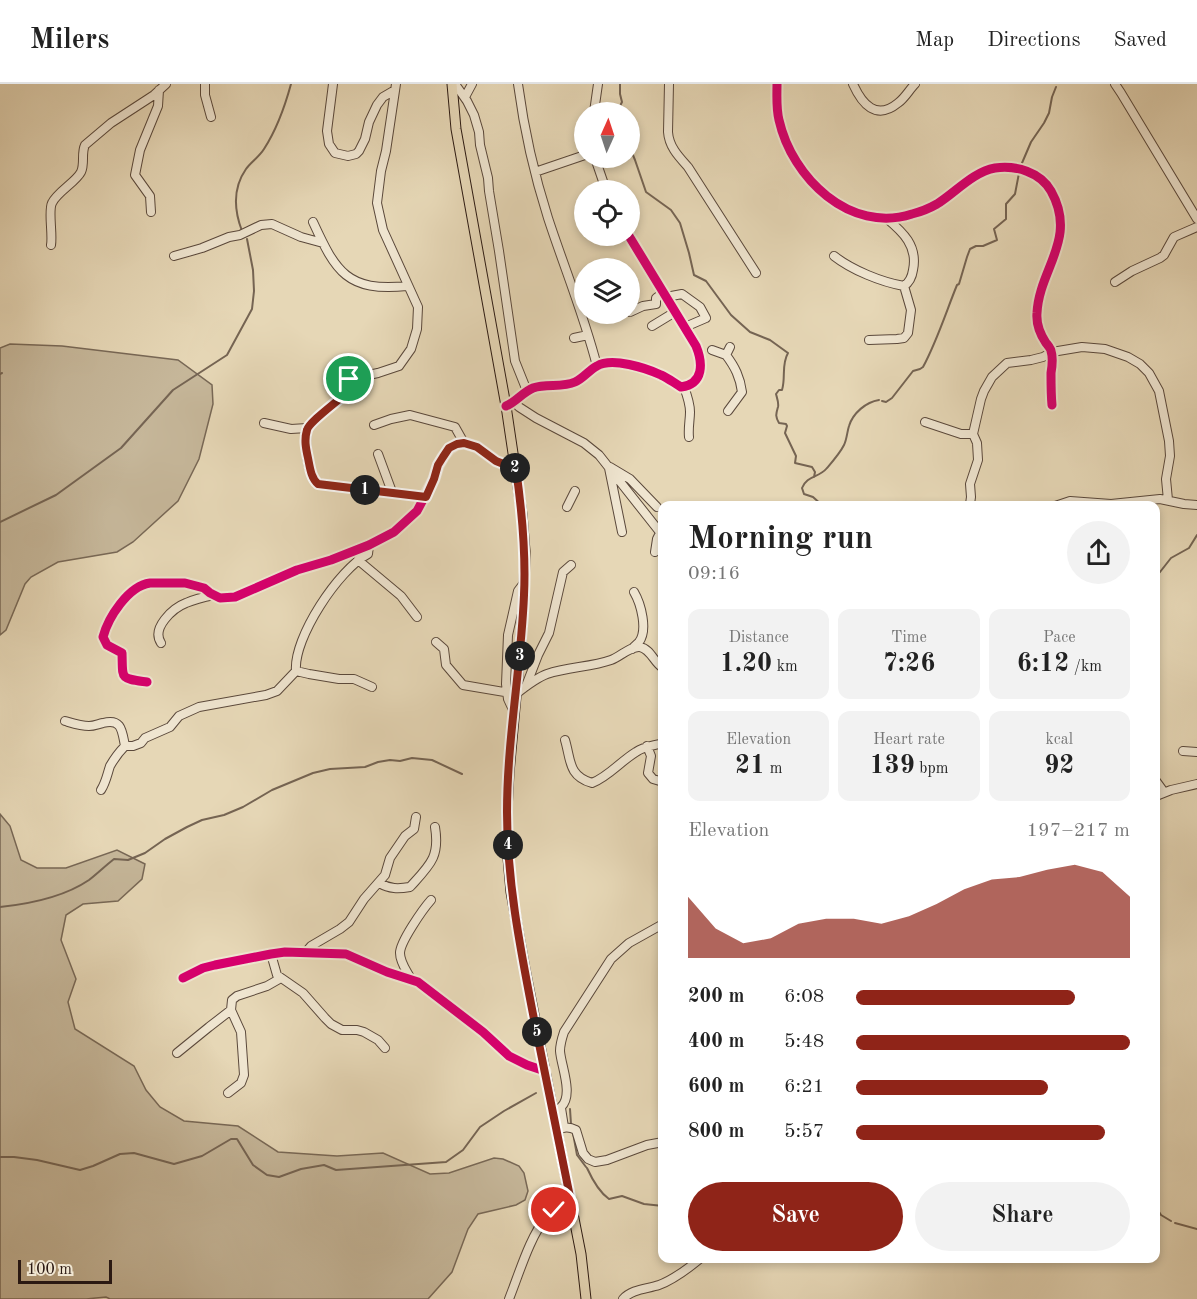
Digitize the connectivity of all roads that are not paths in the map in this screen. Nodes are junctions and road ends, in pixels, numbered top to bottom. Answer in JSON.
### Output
{"nodes":[{"id":1,"x":205,"y":84,"type":"edge"},
{"id":2,"x":333,"y":84,"type":"edge"},
{"id":3,"x":454,"y":84,"type":"edge"},
{"id":4,"x":472,"y":84,"type":"edge"},
{"id":5,"x":518,"y":84,"type":"edge"},
{"id":6,"x":598,"y":84,"type":"edge"},
{"id":7,"x":669,"y":84,"type":"edge"},
{"id":8,"x":777,"y":84,"type":"edge"},
{"id":9,"x":853,"y":84,"type":"edge"},
{"id":10,"x":915,"y":84,"type":"edge"},
{"id":11,"x":1115,"y":84,"type":"edge"},
{"id":12,"x":163,"y":87,"type":"edge"},
{"id":13,"x":395,"y":87,"type":"edge"},
{"id":14,"x":465,"y":97,"type":"junction"},
{"id":15,"x":595,"y":102,"type":"edge"},
{"id":16,"x":211,"y":117,"type":"dead end"},
{"id":17,"x":574,"y":158,"type":"edge"},
{"id":18,"x":535,"y":172,"type":"junction"},
{"id":19,"x":151,"y":212,"type":"dead end"},
{"id":20,"x":886,"y":218,"type":"junction"},
{"id":21,"x":1197,"y":219,"type":"edge"},
{"id":22,"x":313,"y":222,"type":"dead end"},
{"id":23,"x":1197,"y":227,"type":"edge"},
{"id":24,"x":323,"y":243,"type":"junction"},
{"id":25,"x":51,"y":245,"type":"dead end"},
{"id":26,"x":635,"y":246,"type":"edge"},
{"id":27,"x":174,"y":256,"type":"dead end"},
{"id":28,"x":834,"y":256,"type":"dead end"},
{"id":29,"x":756,"y":273,"type":"dead end"},
{"id":30,"x":1114,"y":282,"type":"dead end"},
{"id":31,"x":574,"y":284,"type":"edge"},
{"id":32,"x":407,"y":286,"type":"junction"},
{"id":33,"x":904,"y":286,"type":"junction"},
{"id":34,"x":665,"y":295,"type":"junction"},
{"id":35,"x":640,"y":307,"type":"edge"},
{"id":36,"x":675,"y":312,"type":"junction"},
{"id":37,"x":586,"y":324,"type":"edge"},
{"id":38,"x":652,"y":326,"type":"dead end"},
{"id":39,"x":685,"y":327,"type":"junction"},
{"id":40,"x":588,"y":335,"type":"junction"},
{"id":41,"x":574,"y":338,"type":"dead end"},
{"id":42,"x":869,"y":340,"type":"dead end"},
{"id":43,"x":730,"y":347,"type":"dead end"},
{"id":44,"x":712,"y":350,"type":"dead end"},
{"id":45,"x":1052,"y":352,"type":"junction"},
{"id":46,"x":726,"y":355,"type":"junction"},
{"id":47,"x":597,"y":366,"type":"junction"},
{"id":48,"x":358,"y":376,"type":"junction"},
{"id":49,"x":349,"y":379,"type":"dead end"},
{"id":50,"x":684,"y":387,"type":"junction"},
{"id":51,"x":527,"y":391,"type":"junction"},
{"id":52,"x":510,"y":404,"type":"junction"},
{"id":53,"x":1052,"y":405,"type":"dead end"},
{"id":54,"x":728,"y":411,"type":"dead end"},
{"id":55,"x":925,"y":422,"type":"dead end"},
{"id":56,"x":264,"y":423,"type":"dead end"},
{"id":57,"x":374,"y":425,"type":"dead end"},
{"id":58,"x":307,"y":428,"type":"junction"},
{"id":59,"x":973,"y":434,"type":"junction"},
{"id":60,"x":689,"y":437,"type":"dead end"},
{"id":61,"x":464,"y":443,"type":"junction"},
{"id":62,"x":378,"y":454,"type":"dead end"},
{"id":63,"x":609,"y":467,"type":"junction"},
{"id":64,"x":516,"y":469,"type":"junction"},
{"id":65,"x":575,"y":491,"type":"dead end"},
{"id":66,"x":392,"y":492,"type":"junction"},
{"id":67,"x":426,"y":497,"type":"junction"},
{"id":68,"x":1168,"y":500,"type":"junction"},
{"id":69,"x":971,"y":501,"type":"edge"},
{"id":70,"x":1143,"y":501,"type":"edge"},
{"id":71,"x":1197,"y":505,"type":"edge"},
{"id":72,"x":567,"y":507,"type":"dead end"},
{"id":73,"x":657,"y":507,"type":"dead end"},
{"id":74,"x":658,"y":529,"type":"edge"},
{"id":75,"x":622,"y":532,"type":"dead end"},
{"id":76,"x":658,"y":538,"type":"edge"},
{"id":77,"x":369,"y":545,"type":"junction"},
{"id":78,"x":655,"y":552,"type":"dead end"},
{"id":79,"x":358,"y":560,"type":"junction"},
{"id":80,"x":571,"y":565,"type":"dead end"},
{"id":81,"x":634,"y":592,"type":"dead end"},
{"id":82,"x":214,"y":595,"type":"junction"},
{"id":83,"x":417,"y":617,"type":"dead end"},
{"id":84,"x":436,"y":642,"type":"dead end"},
{"id":85,"x":161,"y":643,"type":"dead end"},
{"id":86,"x":630,"y":650,"type":"junction"},
{"id":87,"x":658,"y":664,"type":"edge"},
{"id":88,"x":296,"y":671,"type":"junction"},
{"id":89,"x":147,"y":682,"type":"dead end"},
{"id":90,"x":526,"y":686,"type":"junction"},
{"id":91,"x":372,"y":687,"type":"dead end"},
{"id":92,"x":511,"y":693,"type":"junction"},
{"id":93,"x":64,"y":721,"type":"dead end"},
{"id":94,"x":565,"y":740,"type":"dead end"},
{"id":95,"x":658,"y":744,"type":"edge"},
{"id":96,"x":125,"y":746,"type":"junction"},
{"id":97,"x":647,"y":746,"type":"junction"},
{"id":98,"x":1183,"y":751,"type":"dead end"},
{"id":99,"x":1197,"y":752,"type":"edge"},
{"id":100,"x":658,"y":780,"type":"edge"},
{"id":101,"x":1197,"y":784,"type":"edge"},
{"id":102,"x":101,"y":790,"type":"dead end"},
{"id":103,"x":1160,"y":794,"type":"edge"},
{"id":104,"x":416,"y":817,"type":"dead end"},
{"id":105,"x":435,"y":827,"type":"dead end"},
{"id":106,"x":379,"y":883,"type":"junction"},
{"id":107,"x":431,"y":900,"type":"dead end"},
{"id":108,"x":658,"y":927,"type":"edge"},
{"id":109,"x":305,"y":953,"type":"junction"},
{"id":110,"x":271,"y":954,"type":"junction"},
{"id":111,"x":183,"y":978,"type":"dead end"},
{"id":112,"x":281,"y":978,"type":"junction"},
{"id":113,"x":411,"y":979,"type":"junction"},
{"id":114,"x":231,"y":1010,"type":"junction"},
{"id":115,"x":385,"y":1048,"type":"dead end"},
{"id":116,"x":177,"y":1053,"type":"dead end"},
{"id":117,"x":545,"y":1071,"type":"junction"},
{"id":118,"x":228,"y":1093,"type":"dead end"},
{"id":119,"x":557,"y":1110,"type":"junction"},
{"id":120,"x":560,"y":1129,"type":"junction"},
{"id":121,"x":658,"y":1143,"type":"edge"},
{"id":122,"x":570,"y":1197,"type":"junction"},
{"id":123,"x":696,"y":1263,"type":"edge"},
{"id":124,"x":509,"y":1299,"type":"edge"},
{"id":125,"x":586,"y":1299,"type":"edge"},
{"id":126,"x":623,"y":1299,"type":"edge"}],
"edges":[{"from":1,"to":16,"type":"street"},
{"from":2,"to":13,"type":"street"},
{"from":3,"to":14,"type":"street"},
{"from":3,"to":52,"type":"main road"},
{"from":4,"to":14,"type":"street"},
{"from":5,"to":18,"type":"street"},
{"from":6,"to":15,"type":"street"},
{"from":7,"to":29,"type":"street"},
{"from":8,"to":20,"type":"street"},
{"from":9,"to":10,"type":"street"},
{"from":11,"to":21,"type":"street"},
{"from":12,"to":19,"type":"street"},
{"from":12,"to":25,"type":"street"},
{"from":13,"to":32,"type":"street"},
{"from":14,"to":51,"type":"street"},
{"from":17,"to":18,"type":"street"},
{"from":18,"to":31,"type":"street"},
{"from":20,"to":33,"type":"street"},
{"from":20,"to":45,"type":"street"},
{"from":22,"to":24,"type":"street"},
{"from":23,"to":30,"type":"street"},
{"from":24,"to":27,"type":"street"},
{"from":24,"to":32,"type":"street"},
{"from":26,"to":34,"type":"street"},
{"from":28,"to":33,"type":"street"},
{"from":32,"to":48,"type":"street"},
{"from":33,"to":42,"type":"street"},
{"from":34,"to":35,"type":"street"},
{"from":34,"to":36,"type":"street"},
{"from":34,"to":39,"type":"street"},
{"from":36,"to":38,"type":"street"},
{"from":36,"to":39,"type":"street"},
{"from":37,"to":40,"type":"street"},
{"from":39,"to":50,"type":"street"},
{"from":40,"to":41,"type":"street"},
{"from":40,"to":47,"type":"street"},
{"from":43,"to":46,"type":"street"},
{"from":44,"to":46,"type":"street"},
{"from":45,"to":53,"type":"street"},
{"from":45,"to":59,"type":"street"},
{"from":45,"to":68,"type":"street"},
{"from":46,"to":54,"type":"street"},
{"from":47,"to":50,"type":"street"},
{"from":47,"to":51,"type":"street"},
{"from":48,"to":49,"type":"street"},
{"from":48,"to":58,"type":"street"},
{"from":50,"to":60,"type":"street"},
{"from":51,"to":52,"type":"street"},
{"from":52,"to":63,"type":"street"},
{"from":52,"to":64,"type":"main road"},
{"from":55,"to":59,"type":"street"},
{"from":56,"to":58,"type":"street"},
{"from":57,"to":61,"type":"street"},
{"from":58,"to":66,"type":"street"},
{"from":59,"to":69,"type":"street"},
{"from":61,"to":64,"type":"street"},
{"from":61,"to":67,"type":"street"},
{"from":62,"to":66,"type":"street"},
{"from":63,"to":73,"type":"street"},
{"from":63,"to":74,"type":"street"},
{"from":63,"to":75,"type":"street"},
{"from":64,"to":92,"type":"main road"},
{"from":65,"to":72,"type":"street"},
{"from":66,"to":67,"type":"street"},
{"from":67,"to":77,"type":"street"},
{"from":68,"to":70,"type":"street"},
{"from":68,"to":71,"type":"street"},
{"from":76,"to":78,"type":"street"},
{"from":77,"to":79,"type":"street"},
{"from":77,"to":82,"type":"street"},
{"from":79,"to":83,"type":"street"},
{"from":79,"to":88,"type":"street"},
{"from":80,"to":90,"type":"street"},
{"from":81,"to":86,"type":"street"},
{"from":82,"to":85,"type":"street"},
{"from":82,"to":89,"type":"street"},
{"from":84,"to":92,"type":"street"},
{"from":86,"to":87,"type":"street"},
{"from":86,"to":90,"type":"street"},
{"from":88,"to":91,"type":"street"},
{"from":88,"to":96,"type":"street"},
{"from":90,"to":92,"type":"street"},
{"from":92,"to":117,"type":"main road"},
{"from":93,"to":96,"type":"street"},
{"from":94,"to":97,"type":"street"},
{"from":95,"to":97,"type":"street"},
{"from":96,"to":102,"type":"street"},
{"from":97,"to":100,"type":"street"},
{"from":98,"to":99,"type":"street"},
{"from":101,"to":103,"type":"street"},
{"from":104,"to":106,"type":"street"},
{"from":105,"to":106,"type":"street"},
{"from":106,"to":109,"type":"street"},
{"from":107,"to":113,"type":"street"},
{"from":108,"to":119,"type":"street"},
{"from":109,"to":110,"type":"street"},
{"from":109,"to":113,"type":"street"},
{"from":110,"to":111,"type":"street"},
{"from":110,"to":112,"type":"street"},
{"from":112,"to":114,"type":"street"},
{"from":112,"to":115,"type":"street"},
{"from":113,"to":117,"type":"street"},
{"from":114,"to":116,"type":"street"},
{"from":114,"to":118,"type":"street"},
{"from":117,"to":119,"type":"main road"},
{"from":119,"to":120,"type":"main road"},
{"from":120,"to":121,"type":"street"},
{"from":120,"to":122,"type":"main road"},
{"from":122,"to":124,"type":"street"},
{"from":122,"to":125,"type":"main road"},
{"from":123,"to":126,"type":"street"}]}
